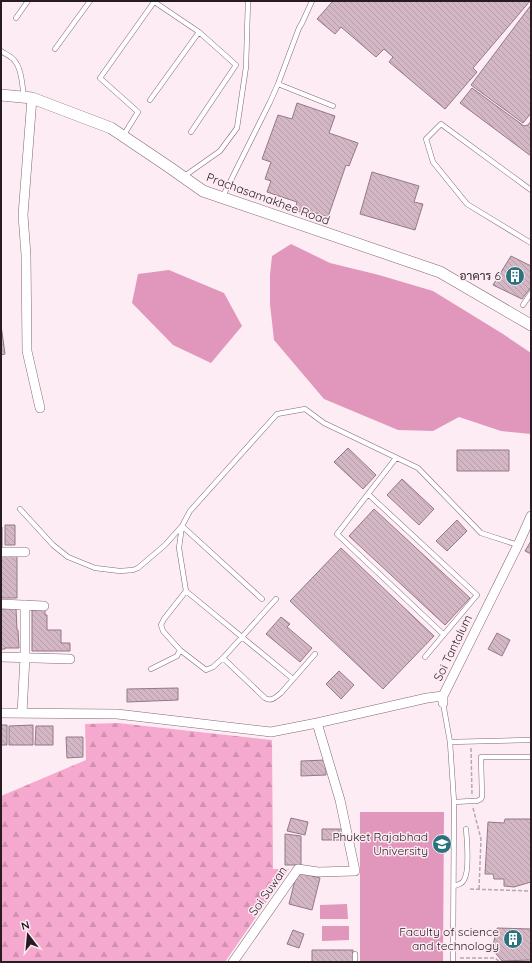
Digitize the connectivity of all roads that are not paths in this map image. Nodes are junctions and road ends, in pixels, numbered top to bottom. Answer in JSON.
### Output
{"nodes":[{"id":1,"x":28,"y":1,"type":"edge"},
{"id":2,"x":90,"y":1,"type":"edge"},
{"id":3,"x":248,"y":1,"type":"edge"},
{"id":4,"x":312,"y":1,"type":"edge"},
{"id":5,"x":154,"y":2,"type":"edge"},
{"id":6,"x":16,"y":18,"type":"dead end"},
{"id":7,"x":198,"y":32,"type":"junction"},
{"id":8,"x":55,"y":49,"type":"dead end"},
{"id":9,"x":1,"y":51,"type":"edge"},
{"id":10,"x":278,"y":84,"type":"junction"},
{"id":11,"x":1,"y":95,"type":"edge"},
{"id":12,"x":28,"y":97,"type":"junction"},
{"id":13,"x":150,"y":100,"type":"dead end"},
{"id":14,"x":333,"y":106,"type":"dead end"},
{"id":15,"x":191,"y":132,"type":"dead end"},
{"id":16,"x":123,"y":136,"type":"junction"},
{"id":17,"x":183,"y":177,"type":"junction"},
{"id":18,"x":531,"y":190,"type":"edge"},
{"id":19,"x":222,"y":198,"type":"junction"},
{"id":20,"x":531,"y":243,"type":"edge"},
{"id":21,"x":531,"y":293,"type":"edge"},
{"id":22,"x":523,"y":305,"type":"dead end"},
{"id":23,"x":531,"y":325,"type":"edge"},
{"id":24,"x":40,"y":408,"type":"dead end"},
{"id":25,"x":396,"y":458,"type":"junction"},
{"id":26,"x":368,"y":494,"type":"junction"},
{"id":27,"x":20,"y":509,"type":"dead end"},
{"id":28,"x":531,"y":516,"type":"edge"},
{"id":29,"x":182,"y":526,"type":"junction"},
{"id":30,"x":518,"y":545,"type":"junction"},
{"id":31,"x":1,"y":552,"type":"edge"},
{"id":32,"x":25,"y":552,"type":"dead end"},
{"id":33,"x":186,"y":591,"type":"junction"},
{"id":34,"x":262,"y":599,"type":"dead end"},
{"id":35,"x":276,"y":599,"type":"dead end"},
{"id":36,"x":1,"y":604,"type":"edge"},
{"id":37,"x":25,"y":605,"type":"junction"},
{"id":38,"x":44,"y":606,"type":"dead end"},
{"id":39,"x":443,"y":634,"type":"junction"},
{"id":40,"x":241,"y":637,"type":"junction"},
{"id":41,"x":180,"y":650,"type":"junction"},
{"id":42,"x":315,"y":654,"type":"dead end"},
{"id":43,"x":1,"y":657,"type":"edge"},
{"id":44,"x":25,"y":657,"type":"junction"},
{"id":45,"x":425,"y":657,"type":"dead end"},
{"id":46,"x":223,"y":658,"type":"junction"},
{"id":47,"x":70,"y":659,"type":"dead end"},
{"id":48,"x":151,"y":669,"type":"dead end"},
{"id":49,"x":293,"y":679,"type":"junction"},
{"id":50,"x":443,"y":700,"type":"junction"},
{"id":51,"x":1,"y":713,"type":"edge"},
{"id":52,"x":22,"y":713,"type":"junction"},
{"id":53,"x":318,"y":723,"type":"junction"},
{"id":54,"x":531,"y":740,"type":"edge"},
{"id":55,"x":450,"y":742,"type":"junction"},
{"id":56,"x":531,"y":757,"type":"edge"},
{"id":57,"x":454,"y":802,"type":"junction"},
{"id":58,"x":466,"y":829,"type":"dead end"},
{"id":59,"x":454,"y":886,"type":"junction"},
{"id":60,"x":356,"y":954,"type":"dead end"},
{"id":61,"x":233,"y":962,"type":"edge"},
{"id":62,"x":356,"y":962,"type":"edge"},
{"id":63,"x":453,"y":962,"type":"edge"}],
"edges":[{"from":1,"to":6,"type":"lane"},
{"from":2,"to":8,"type":"lane"},
{"from":3,"to":17,"type":"lane"},
{"from":4,"to":10,"type":"lane"},
{"from":5,"to":7,"type":"lane"},
{"from":5,"to":16,"type":"lane"},
{"from":7,"to":13,"type":"lane"},
{"from":7,"to":15,"type":"lane"},
{"from":9,"to":12,"type":"lane"},
{"from":10,"to":14,"type":"lane"},
{"from":10,"to":19,"type":"lane"},
{"from":11,"to":12,"type":"street","name":"Prachasamakhee Road"},
{"from":12,"to":16,"type":"street","name":"Prachasamakhee Road"},
{"from":12,"to":24,"type":"street"},
{"from":16,"to":17,"type":"street","name":"Prachasamakhee Road"},
{"from":17,"to":19,"type":"street","name":"Prachasamakhee Road"},
{"from":18,"to":20,"type":"lane"},
{"from":19,"to":23,"type":"street","name":"Prachasamakhee Road"},
{"from":21,"to":22,"type":"lane"},
{"from":25,"to":26,"type":"lane"},
{"from":25,"to":29,"type":"lane"},
{"from":25,"to":30,"type":"lane"},
{"from":26,"to":39,"type":"lane"},
{"from":26,"to":39,"type":"lane"},
{"from":27,"to":29,"type":"lane"},
{"from":28,"to":30,"type":"street","name":"Soi Tantalum"},
{"from":29,"to":33,"type":"lane"},
{"from":29,"to":34,"type":"lane"},
{"from":30,"to":50,"type":"street","name":"Soi Tantalum"},
{"from":31,"to":32,"type":"street"},
{"from":33,"to":40,"type":"lane"},
{"from":33,"to":41,"type":"lane"},
{"from":35,"to":40,"type":"lane"},
{"from":36,"to":37,"type":"street"},
{"from":37,"to":38,"type":"street"},
{"from":37,"to":44,"type":"street"},
{"from":39,"to":45,"type":"lane"},
{"from":40,"to":46,"type":"lane"},
{"from":40,"to":49,"type":"lane"},
{"from":41,"to":46,"type":"lane"},
{"from":41,"to":48,"type":"lane"},
{"from":42,"to":49,"type":"lane"},
{"from":43,"to":44,"type":"street"},
{"from":44,"to":47,"type":"street"},
{"from":44,"to":52,"type":"street"},
{"from":46,"to":49,"type":"lane"},
{"from":50,"to":53,"type":"street"},
{"from":50,"to":55,"type":"lane"},
{"from":51,"to":52,"type":"street"},
{"from":52,"to":53,"type":"street"},
{"from":53,"to":61,"type":"street","name":"Soi Suwan"},
{"from":54,"to":55,"type":"lane"},
{"from":55,"to":57,"type":"lane"},
{"from":56,"to":57,"type":"lane"},
{"from":57,"to":59,"type":"lane"},
{"from":58,"to":59,"type":"lane"},
{"from":59,"to":63,"type":"lane"},
{"from":60,"to":62,"type":"lane"}]}
